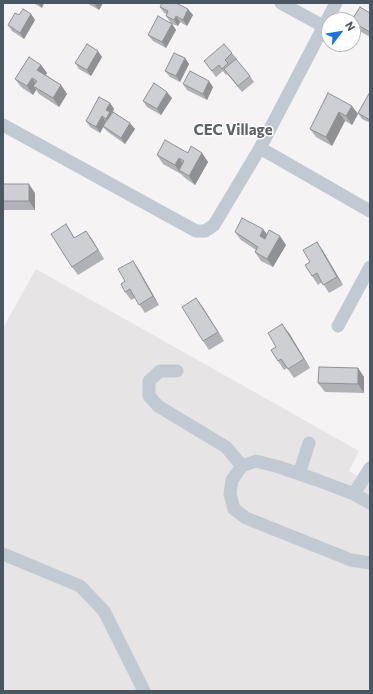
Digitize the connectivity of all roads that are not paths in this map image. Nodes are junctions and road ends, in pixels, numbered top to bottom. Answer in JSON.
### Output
{"nodes":[{"id":1,"x":281,"y":3,"type":"edge"},
{"id":2,"x":336,"y":3,"type":"edge"},
{"id":3,"x":331,"y":12,"type":"edge"},
{"id":4,"x":321,"y":25,"type":"edge"},
{"id":5,"x":321,"y":30,"type":"edge"},
{"id":6,"x":3,"y":125,"type":"edge"},
{"id":7,"x":260,"y":148,"type":"junction"},
{"id":8,"x":370,"y":212,"type":"edge"},
{"id":9,"x":370,"y":266,"type":"edge"},
{"id":10,"x":338,"y":326,"type":"dead end"},
{"id":11,"x":177,"y":371,"type":"dead end"},
{"id":12,"x":309,"y":443,"type":"dead end"},
{"id":13,"x":242,"y":466,"type":"junction"},
{"id":14,"x":370,"y":468,"type":"edge"},
{"id":15,"x":299,"y":474,"type":"junction"},
{"id":16,"x":354,"y":494,"type":"junction"},
{"id":17,"x":370,"y":502,"type":"edge"},
{"id":18,"x":3,"y":554,"type":"edge"},
{"id":19,"x":370,"y":563,"type":"edge"},
{"id":20,"x":144,"y":691,"type":"edge"}],
"edges":[{"from":1,"to":4,"type":"street"},
{"from":2,"to":3,"type":"street"},
{"from":5,"to":7,"type":"street"},
{"from":6,"to":7,"type":"street"},
{"from":7,"to":8,"type":"street"},
{"from":9,"to":10,"type":"street"},
{"from":11,"to":13,"type":"street"},
{"from":12,"to":15,"type":"street"},
{"from":13,"to":15,"type":"street"},
{"from":13,"to":19,"type":"street"},
{"from":14,"to":16,"type":"street"},
{"from":15,"to":16,"type":"street"},
{"from":16,"to":17,"type":"street"},
{"from":18,"to":20,"type":"street"}]}
